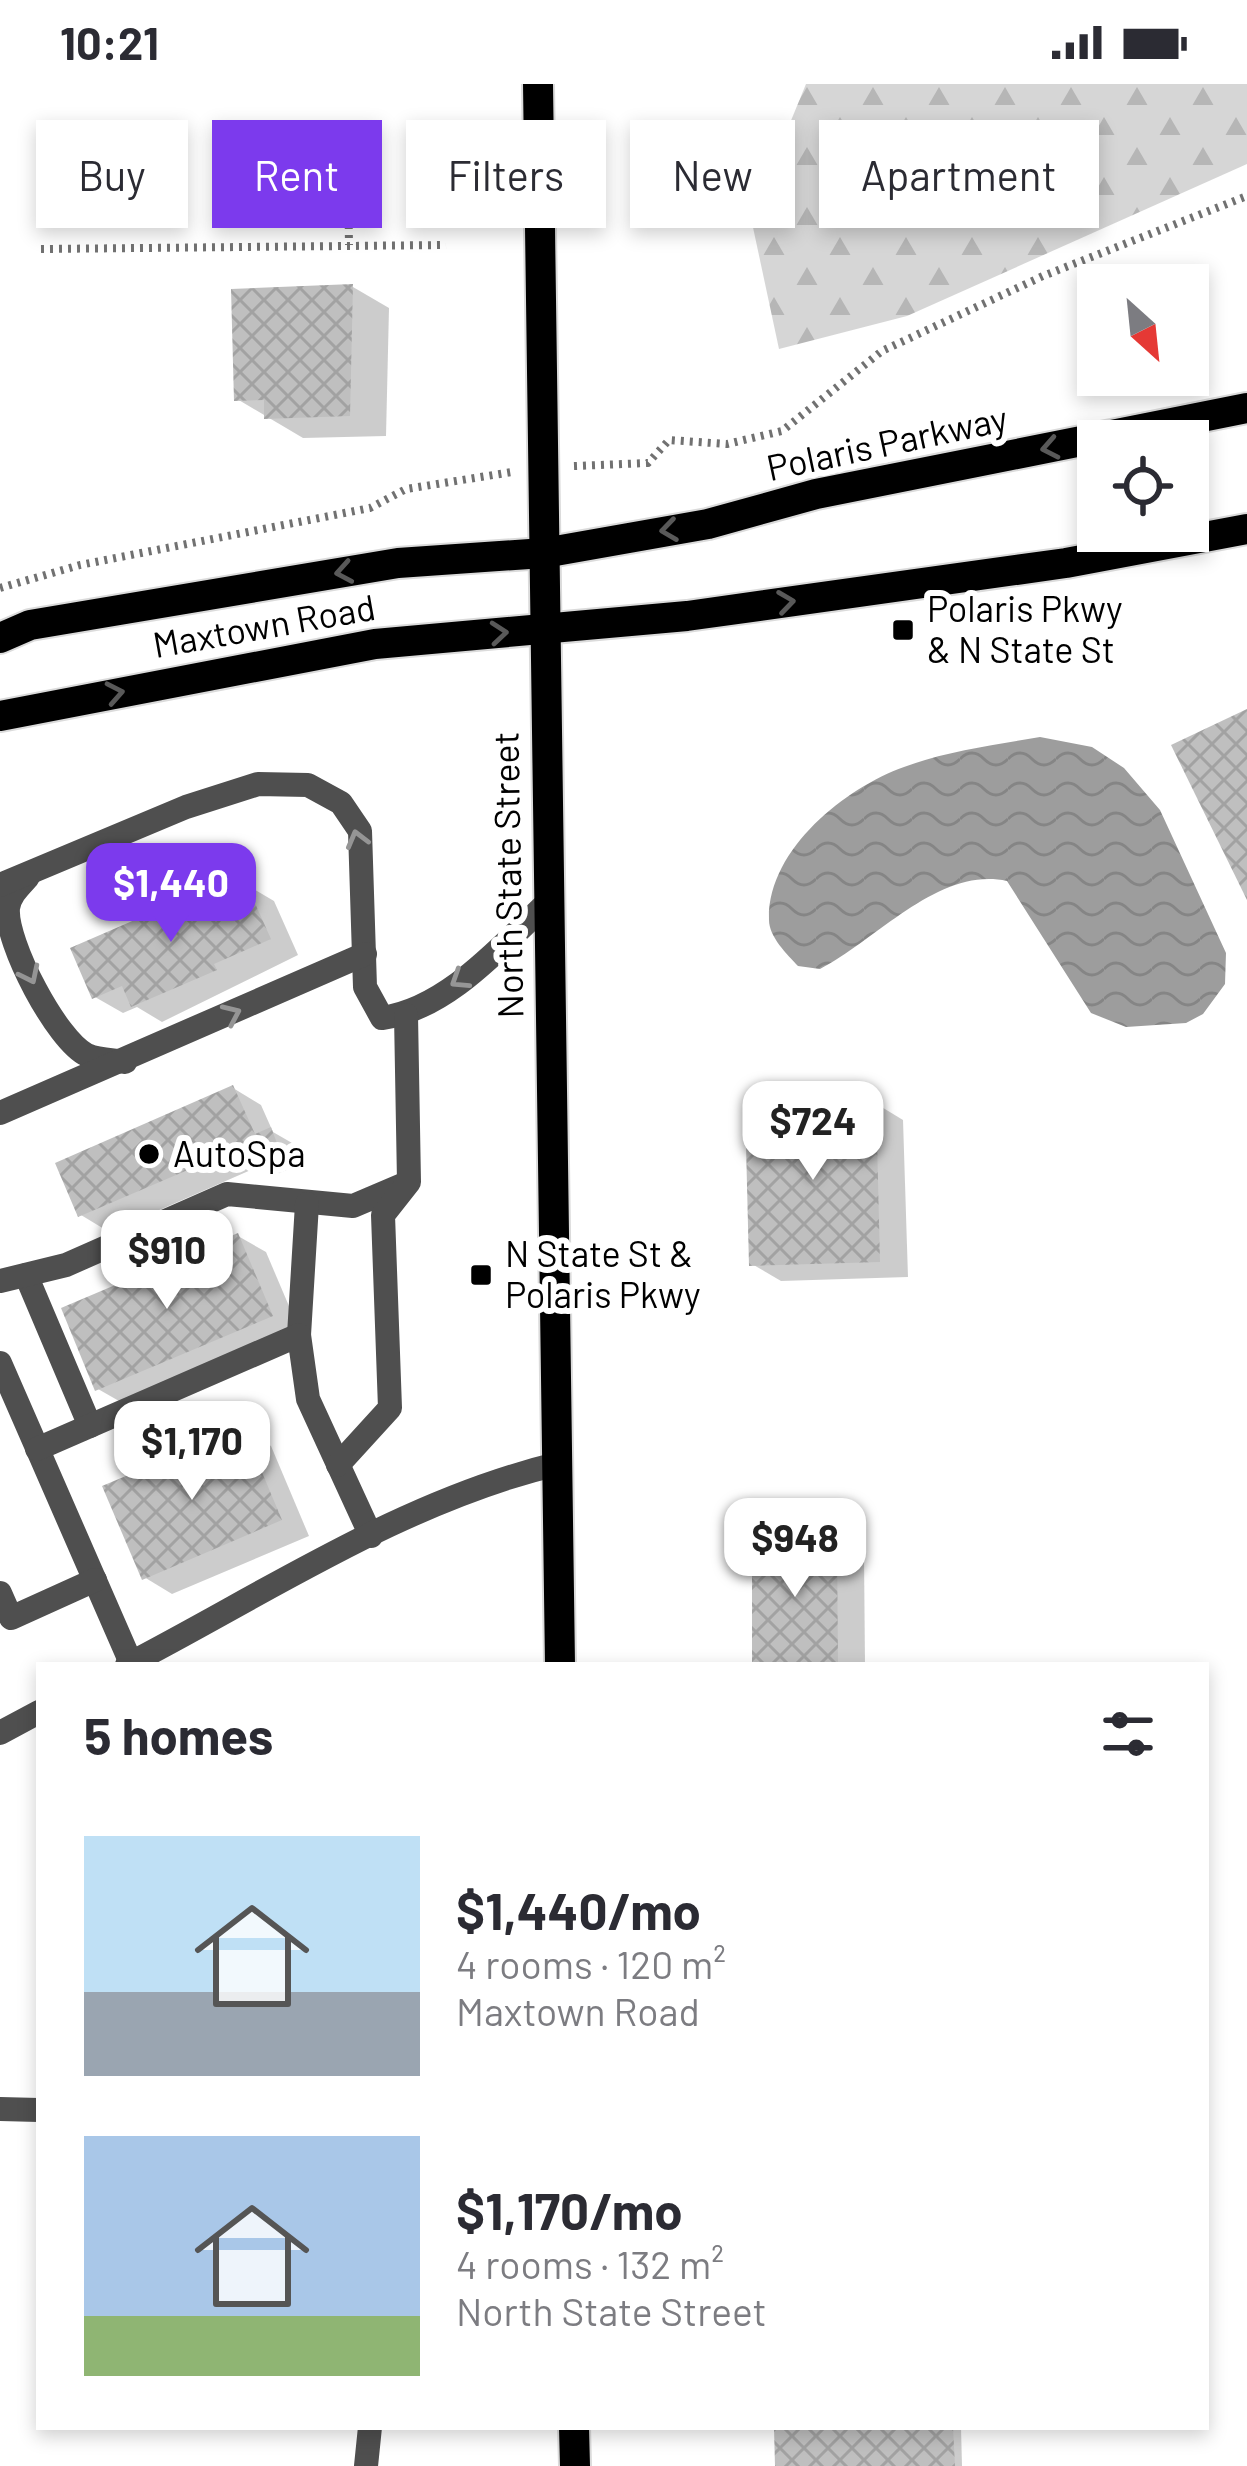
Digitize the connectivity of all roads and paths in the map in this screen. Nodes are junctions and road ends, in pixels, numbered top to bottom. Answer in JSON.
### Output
{"nodes":[{"id":1,"x":538,"y":84,"type":"edge"},
{"id":2,"x":1247,"y":196,"type":"edge"},
{"id":3,"x":349,"y":228,"type":"edge"},
{"id":4,"x":349,"y":245,"type":"junction"},
{"id":5,"x":446,"y":245,"type":"dead end"},
{"id":6,"x":41,"y":249,"type":"dead end"},
{"id":7,"x":1247,"y":408,"type":"edge"},
{"id":8,"x":543,"y":467,"type":"junction"},
{"id":9,"x":1247,"y":529,"type":"edge"},
{"id":10,"x":544,"y":553,"type":"junction"},
{"id":11,"x":0,"y":588,"type":"edge"},
{"id":12,"x":545,"y":629,"type":"junction"},
{"id":13,"x":0,"y":638,"type":"edge"},
{"id":14,"x":0,"y":716,"type":"edge"},
{"id":15,"x":34,"y":871,"type":"junction"},
{"id":16,"x":0,"y":885,"type":"edge"},
{"id":17,"x":547,"y":902,"type":"junction"},
{"id":18,"x":365,"y":954,"type":"junction"},
{"id":19,"x":406,"y":1015,"type":"junction"},
{"id":20,"x":125,"y":1062,"type":"junction"},
{"id":21,"x":0,"y":1113,"type":"edge"},
{"id":22,"x":409,"y":1182,"type":"junction"},
{"id":23,"x":308,"y":1204,"type":"junction"},
{"id":24,"x":26,"y":1275,"type":"junction"},
{"id":25,"x":0,"y":1281,"type":"edge"},
{"id":26,"x":299,"y":1335,"type":"junction"},
{"id":27,"x":0,"y":1363,"type":"edge"},
{"id":28,"x":90,"y":1426,"type":"junction"},
{"id":29,"x":38,"y":1449,"type":"junction"},
{"id":30,"x":557,"y":1464,"type":"junction"},
{"id":31,"x":338,"y":1465,"type":"junction"},
{"id":32,"x":371,"y":1536,"type":"junction"},
{"id":33,"x":95,"y":1580,"type":"junction"},
{"id":34,"x":0,"y":1593,"type":"edge"},
{"id":35,"x":6,"y":1620,"type":"edge"},
{"id":36,"x":128,"y":1662,"type":"edge"},
{"id":37,"x":133,"y":1662,"type":"edge"},
{"id":38,"x":560,"y":1662,"type":"edge"},
{"id":39,"x":36,"y":1714,"type":"edge"},
{"id":40,"x":0,"y":1733,"type":"edge"},
{"id":41,"x":0,"y":2109,"type":"edge"},
{"id":42,"x":36,"y":2110,"type":"edge"},
{"id":43,"x":370,"y":2430,"type":"edge"},
{"id":44,"x":574,"y":2430,"type":"edge"},
{"id":45,"x":366,"y":2466,"type":"edge"},
{"id":46,"x":575,"y":2466,"type":"edge"}],
"edges":[{"from":1,"to":8,"type":"main road","name":"North State Street"},
{"from":2,"to":8,"type":"path"},
{"from":3,"to":4,"type":"path"},
{"from":4,"to":5,"type":"path"},
{"from":4,"to":6,"type":"path"},
{"from":7,"to":10,"type":"main road","name":"Polaris Parkway","one_way":true},
{"from":8,"to":10,"type":"main road","name":"North State Street"},
{"from":8,"to":11,"type":"path"},
{"from":12,"to":9,"type":"main road","one_way":true},
{"from":10,"to":12,"type":"main road","name":"North State Street"},
{"from":10,"to":13,"type":"main road","name":"Maxtown Road","one_way":true},
{"from":14,"to":12,"type":"main road","name":"Maxtown Road","one_way":true},
{"from":12,"to":17,"type":"main road","name":"North State Street"},
{"from":15,"to":16,"type":"lane"},
{"from":18,"to":15,"type":"lane","one_way":true},
{"from":15,"to":20,"type":"lane","one_way":true},
{"from":17,"to":19,"type":"lane","one_way":true},
{"from":17,"to":30,"type":"main road","name":"North State Street"},
{"from":18,"to":19,"type":"lane"},
{"from":20,"to":18,"type":"lane","one_way":true},
{"from":19,"to":22,"type":"lane"},
{"from":20,"to":21,"type":"lane"},
{"from":22,"to":23,"type":"lane"},
{"from":22,"to":31,"type":"lane"},
{"from":23,"to":24,"type":"lane"},
{"from":23,"to":26,"type":"lane"},
{"from":24,"to":25,"type":"lane"},
{"from":24,"to":28,"type":"lane"},
{"from":26,"to":28,"type":"lane"},
{"from":26,"to":31,"type":"lane"},
{"from":27,"to":29,"type":"lane"},
{"from":28,"to":29,"type":"lane"},
{"from":29,"to":33,"type":"lane"},
{"from":30,"to":32,"type":"lane"},
{"from":30,"to":38,"type":"main road","name":"North State Street"},
{"from":31,"to":32,"type":"lane"},
{"from":32,"to":37,"type":"lane"},
{"from":33,"to":35,"type":"lane"},
{"from":33,"to":36,"type":"lane"},
{"from":34,"to":35,"type":"lane"},
{"from":39,"to":40,"type":"lane"},
{"from":41,"to":42,"type":"lane"},
{"from":43,"to":45,"type":"lane"},
{"from":44,"to":46,"type":"main road"}]}
